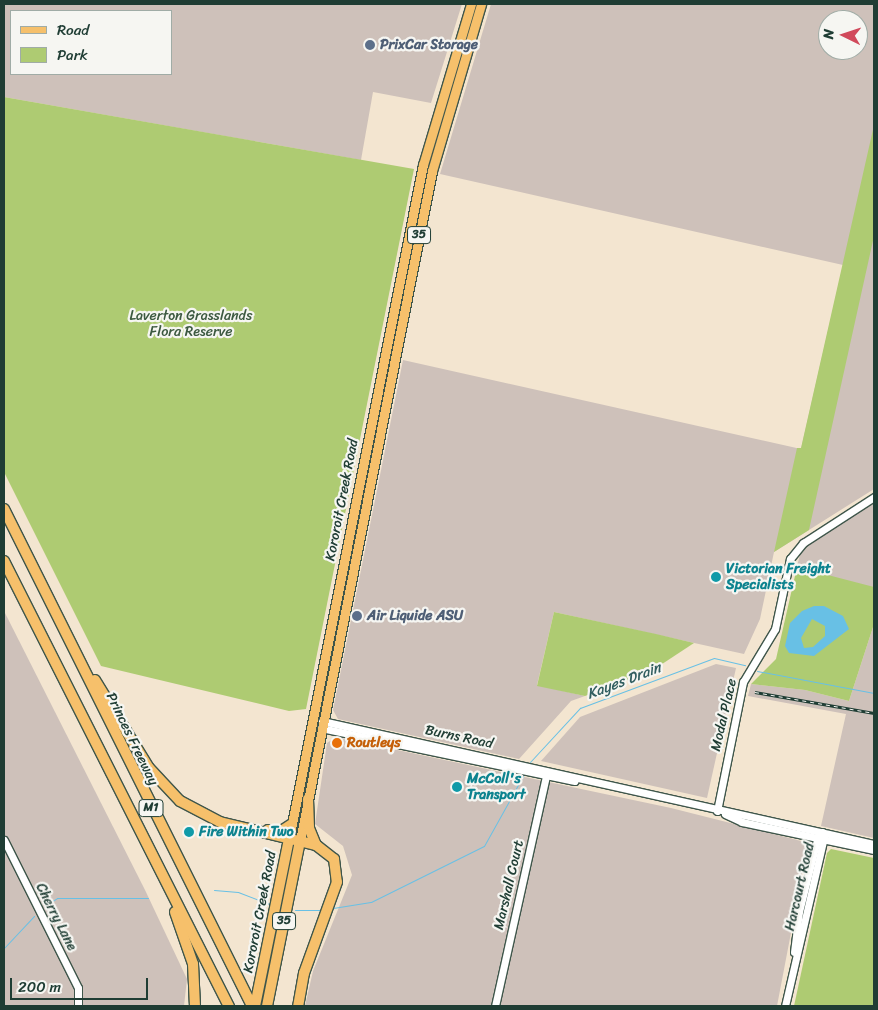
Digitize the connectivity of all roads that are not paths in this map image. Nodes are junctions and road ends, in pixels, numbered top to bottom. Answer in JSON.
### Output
{"nodes":[{"id":1,"x":471,"y":4,"type":"edge"},
{"id":2,"x":482,"y":4,"type":"edge"},
{"id":3,"x":420,"y":180,"type":"junction"},
{"id":4,"x":430,"y":182,"type":"junction"},
{"id":5,"x":362,"y":467,"type":"junction"},
{"id":6,"x":372,"y":470,"type":"junction"},
{"id":7,"x":874,"y":497,"type":"edge"},
{"id":8,"x":4,"y":509,"type":"edge"},
{"id":9,"x":4,"y":561,"type":"edge"},
{"id":10,"x":342,"y":570,"type":"junction"},
{"id":11,"x":352,"y":572,"type":"junction"},
{"id":12,"x":79,"y":659,"type":"junction"},
{"id":13,"x":312,"y":722,"type":"junction"},
{"id":14,"x":322,"y":725,"type":"junction"},
{"id":15,"x":94,"y":739,"type":"junction"},
{"id":16,"x":547,"y":772,"type":"junction"},
{"id":17,"x":308,"y":799,"type":"junction"},
{"id":18,"x":717,"y":811,"type":"junction"},
{"id":19,"x":292,"y":824,"type":"junction"},
{"id":20,"x":250,"y":830,"type":"junction"},
{"id":21,"x":822,"y":832,"type":"junction"},
{"id":22,"x":289,"y":839,"type":"junction"},
{"id":23,"x":4,"y":840,"type":"edge"},
{"id":24,"x":820,"y":840,"type":"junction"},
{"id":25,"x":300,"y":841,"type":"junction"},
{"id":26,"x":316,"y":844,"type":"junction"},
{"id":27,"x":874,"y":844,"type":"edge"},
{"id":28,"x":874,"y":850,"type":"edge"},
{"id":29,"x":267,"y":1004,"type":"edge"},
{"id":30,"x":78,"y":1006,"type":"edge"},
{"id":31,"x":195,"y":1006,"type":"edge"},
{"id":32,"x":229,"y":1006,"type":"edge"},
{"id":33,"x":254,"y":1006,"type":"edge"},
{"id":34,"x":298,"y":1006,"type":"edge"},
{"id":35,"x":495,"y":1006,"type":"edge"},
{"id":36,"x":785,"y":1006,"type":"edge"}],
"edges":[{"from":1,"to":3,"type":"main road","name":"Kororoit Creek Road","number":"35"},
{"from":2,"to":4,"type":"main road","name":"Kororoit Creek Road","number":"35"},
{"from":3,"to":4,"type":"main road"},
{"from":3,"to":5,"type":"main road","name":"Kororoit Creek Road","number":"35"},
{"from":4,"to":6,"type":"main road","name":"Kororoit Creek Road","number":"35"},
{"from":5,"to":6,"type":"main road"},
{"from":5,"to":10,"type":"main road","name":"Kororoit Creek Road","number":"35"},
{"from":6,"to":11,"type":"main road","name":"Kororoit Creek Road","number":"35"},
{"from":7,"to":18,"type":"street","name":"Modal Place"},
{"from":8,"to":12,"type":"highway","name":"Princes Freeway","number":"M1"},
{"from":9,"to":15,"type":"highway","number":"M1"},
{"from":10,"to":11,"type":"main road"},
{"from":10,"to":13,"type":"main road","name":"Kororoit Creek Road","number":"35"},
{"from":11,"to":14,"type":"main road","name":"Kororoit Creek Road","number":"35"},
{"from":12,"to":20,"type":"highway"},
{"from":12,"to":33,"type":"highway","name":"Princes Freeway","number":"M1"},
{"from":13,"to":14,"type":"main road"},
{"from":13,"to":19,"type":"main road","name":"Kororoit Creek Road","number":"35"},
{"from":14,"to":16,"type":"street","name":"Burns Road"},
{"from":14,"to":17,"type":"main road","name":"Kororoit Creek Road","number":"35"},
{"from":15,"to":31,"type":"highway"},
{"from":15,"to":32,"type":"highway","number":"M1"},
{"from":16,"to":18,"type":"street","name":"Burns Road"},
{"from":16,"to":35,"type":"street","name":"Marshall Court"},
{"from":17,"to":25,"type":"main road","name":"Kororoit Creek Road","number":"35"},
{"from":17,"to":26,"type":"highway"},
{"from":18,"to":21,"type":"street","name":"Burns Road"},
{"from":18,"to":24,"type":"street","name":"Burns Road"},
{"from":19,"to":20,"type":"highway"},
{"from":19,"to":22,"type":"main road","name":"Kororoit Creek Road","number":"35"},
{"from":20,"to":22,"type":"highway"},
{"from":21,"to":24,"type":"street","name":"Harcourt Road"},
{"from":21,"to":27,"type":"street","name":"Burns Road"},
{"from":22,"to":25,"type":"highway"},
{"from":22,"to":33,"type":"highway","name":"Kororoit Creek Road","number":"35"},
{"from":23,"to":30,"type":"street","name":"Cherry Lane"},
{"from":24,"to":28,"type":"street","name":"Burns Road"},
{"from":24,"to":36,"type":"street","name":"Harcourt Road"},
{"from":25,"to":26,"type":"highway"},
{"from":25,"to":29,"type":"highway","name":"Kororoit Creek Road","number":"35"},
{"from":26,"to":34,"type":"highway"}]}
